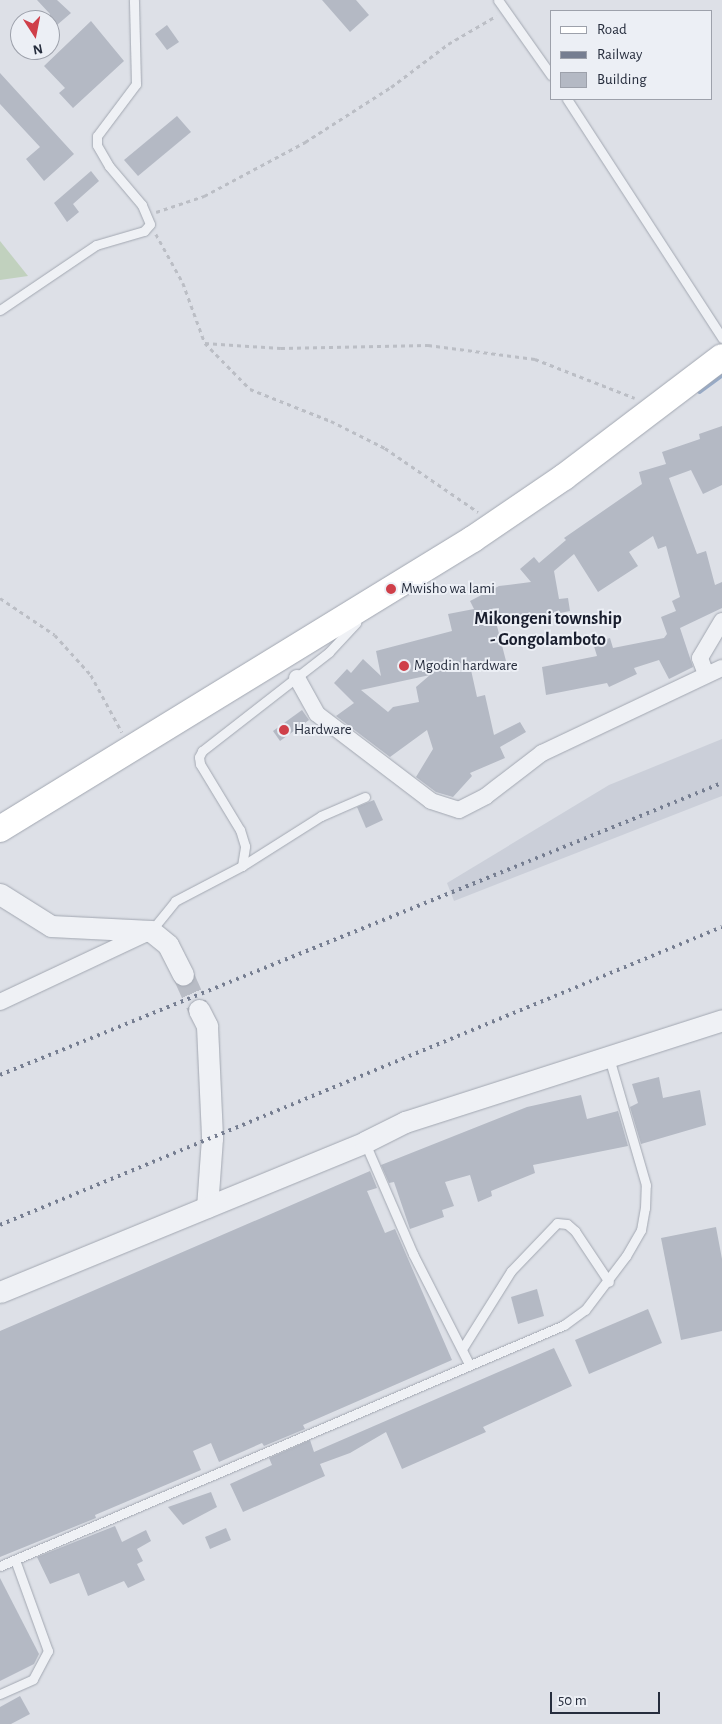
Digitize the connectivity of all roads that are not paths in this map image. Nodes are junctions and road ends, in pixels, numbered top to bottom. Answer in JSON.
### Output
{"nodes":[{"id":1,"x":134,"y":0,"type":"edge"},
{"id":2,"x":498,"y":0,"type":"edge"},
{"id":3,"x":550,"y":75,"type":"edge"},
{"id":4,"x":568,"y":100,"type":"edge"},
{"id":5,"x":0,"y":310,"type":"edge"},
{"id":6,"x":722,"y":338,"type":"edge"},
{"id":7,"x":722,"y":356,"type":"edge"},
{"id":8,"x":383,"y":593,"type":"junction"},
{"id":9,"x":722,"y":621,"type":"edge"},
{"id":10,"x":722,"y":668,"type":"edge"},
{"id":11,"x":706,"y":674,"type":"junction"},
{"id":12,"x":297,"y":678,"type":"junction"},
{"id":13,"x":365,"y":797,"type":"dead end"},
{"id":14,"x":0,"y":829,"type":"edge"},
{"id":15,"x":242,"y":866,"type":"junction"},
{"id":16,"x":0,"y":894,"type":"edge"},
{"id":17,"x":151,"y":931,"type":"junction"},
{"id":18,"x":183,"y":974,"type":"tunnel mouth"},
{"id":19,"x":0,"y":1002,"type":"edge"},
{"id":20,"x":199,"y":1010,"type":"tunnel mouth"},
{"id":21,"x":722,"y":1020,"type":"edge"},
{"id":22,"x":609,"y":1058,"type":"junction"},
{"id":23,"x":365,"y":1142,"type":"junction"},
{"id":24,"x":208,"y":1207,"type":"junction"},
{"id":25,"x":608,"y":1282,"type":"junction"},
{"id":26,"x":0,"y":1292,"type":"edge"},
{"id":27,"x":462,"y":1349,"type":"junction"},
{"id":28,"x":469,"y":1364,"type":"junction"},
{"id":29,"x":15,"y":1560,"type":"junction"},
{"id":30,"x":0,"y":1566,"type":"edge"},
{"id":31,"x":0,"y":1694,"type":"edge"}],
"edges":[{"from":1,"to":5,"type":"lane"},
{"from":2,"to":3,"type":"lane"},
{"from":4,"to":6,"type":"lane"},
{"from":7,"to":8,"type":"main road"},
{"from":8,"to":12,"type":"lane"},
{"from":8,"to":14,"type":"main road"},
{"from":9,"to":11,"type":"street"},
{"from":10,"to":11,"type":"street"},
{"from":11,"to":12,"type":"street"},
{"from":12,"to":15,"type":"lane"},
{"from":13,"to":15,"type":"lane"},
{"from":15,"to":17,"type":"lane"},
{"from":16,"to":17,"type":"street"},
{"from":17,"to":18,"type":"street"},
{"from":17,"to":19,"type":"street"},
{"from":20,"to":24,"type":"street"},
{"from":21,"to":22,"type":"street"},
{"from":22,"to":23,"type":"street"},
{"from":22,"to":25,"type":"lane"},
{"from":23,"to":24,"type":"street"},
{"from":23,"to":27,"type":"lane"},
{"from":24,"to":26,"type":"street"},
{"from":25,"to":27,"type":"lane"},
{"from":25,"to":28,"type":"lane"},
{"from":27,"to":28,"type":"lane"},
{"from":28,"to":29,"type":"lane"},
{"from":29,"to":30,"type":"lane"},
{"from":29,"to":31,"type":"lane"}]}
